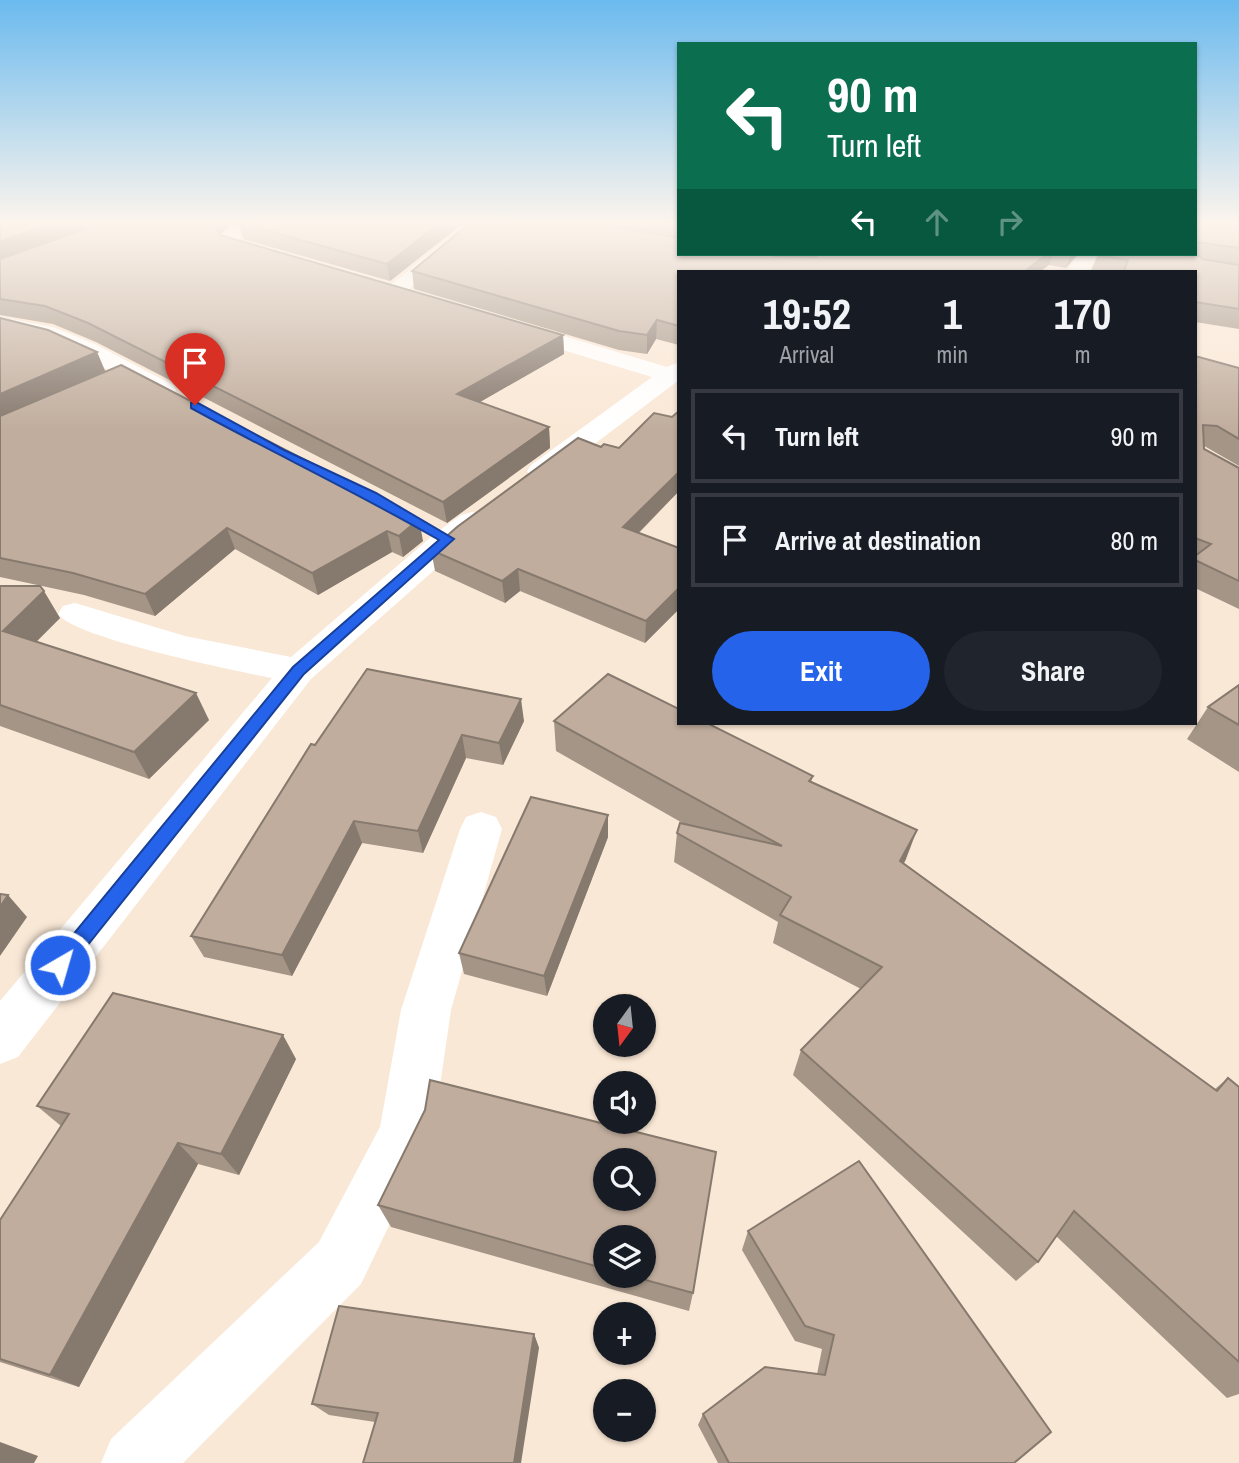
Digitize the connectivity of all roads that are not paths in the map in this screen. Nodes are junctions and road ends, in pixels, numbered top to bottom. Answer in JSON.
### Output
{"nodes":[{"id":1,"x":395,"y":292,"type":"edge"},
{"id":2,"x":420,"y":299,"type":"edge"},
{"id":3,"x":493,"y":321,"type":"edge"},
{"id":4,"x":0,"y":324,"type":"edge"},
{"id":5,"x":674,"y":372,"type":"edge"},
{"id":6,"x":183,"y":400,"type":"edge"},
{"id":7,"x":525,"y":482,"type":"edge"},
{"id":8,"x":492,"y":506,"type":"edge"},
{"id":9,"x":75,"y":614,"type":"dead end"},
{"id":10,"x":298,"y":670,"type":"junction"},
{"id":11,"x":481,"y":829,"type":"dead end"},
{"id":12,"x":0,"y":1040,"type":"edge"},
{"id":13,"x":135,"y":1463,"type":"edge"}],
"edges":[{"from":1,"to":2,"type":"street"},
{"from":3,"to":5,"type":"street"},
{"from":4,"to":6,"type":"street"},
{"from":5,"to":7,"type":"street"},
{"from":8,"to":10,"type":"street"},
{"from":9,"to":10,"type":"street"},
{"from":10,"to":12,"type":"street"},
{"from":11,"to":13,"type":"street"}]}
